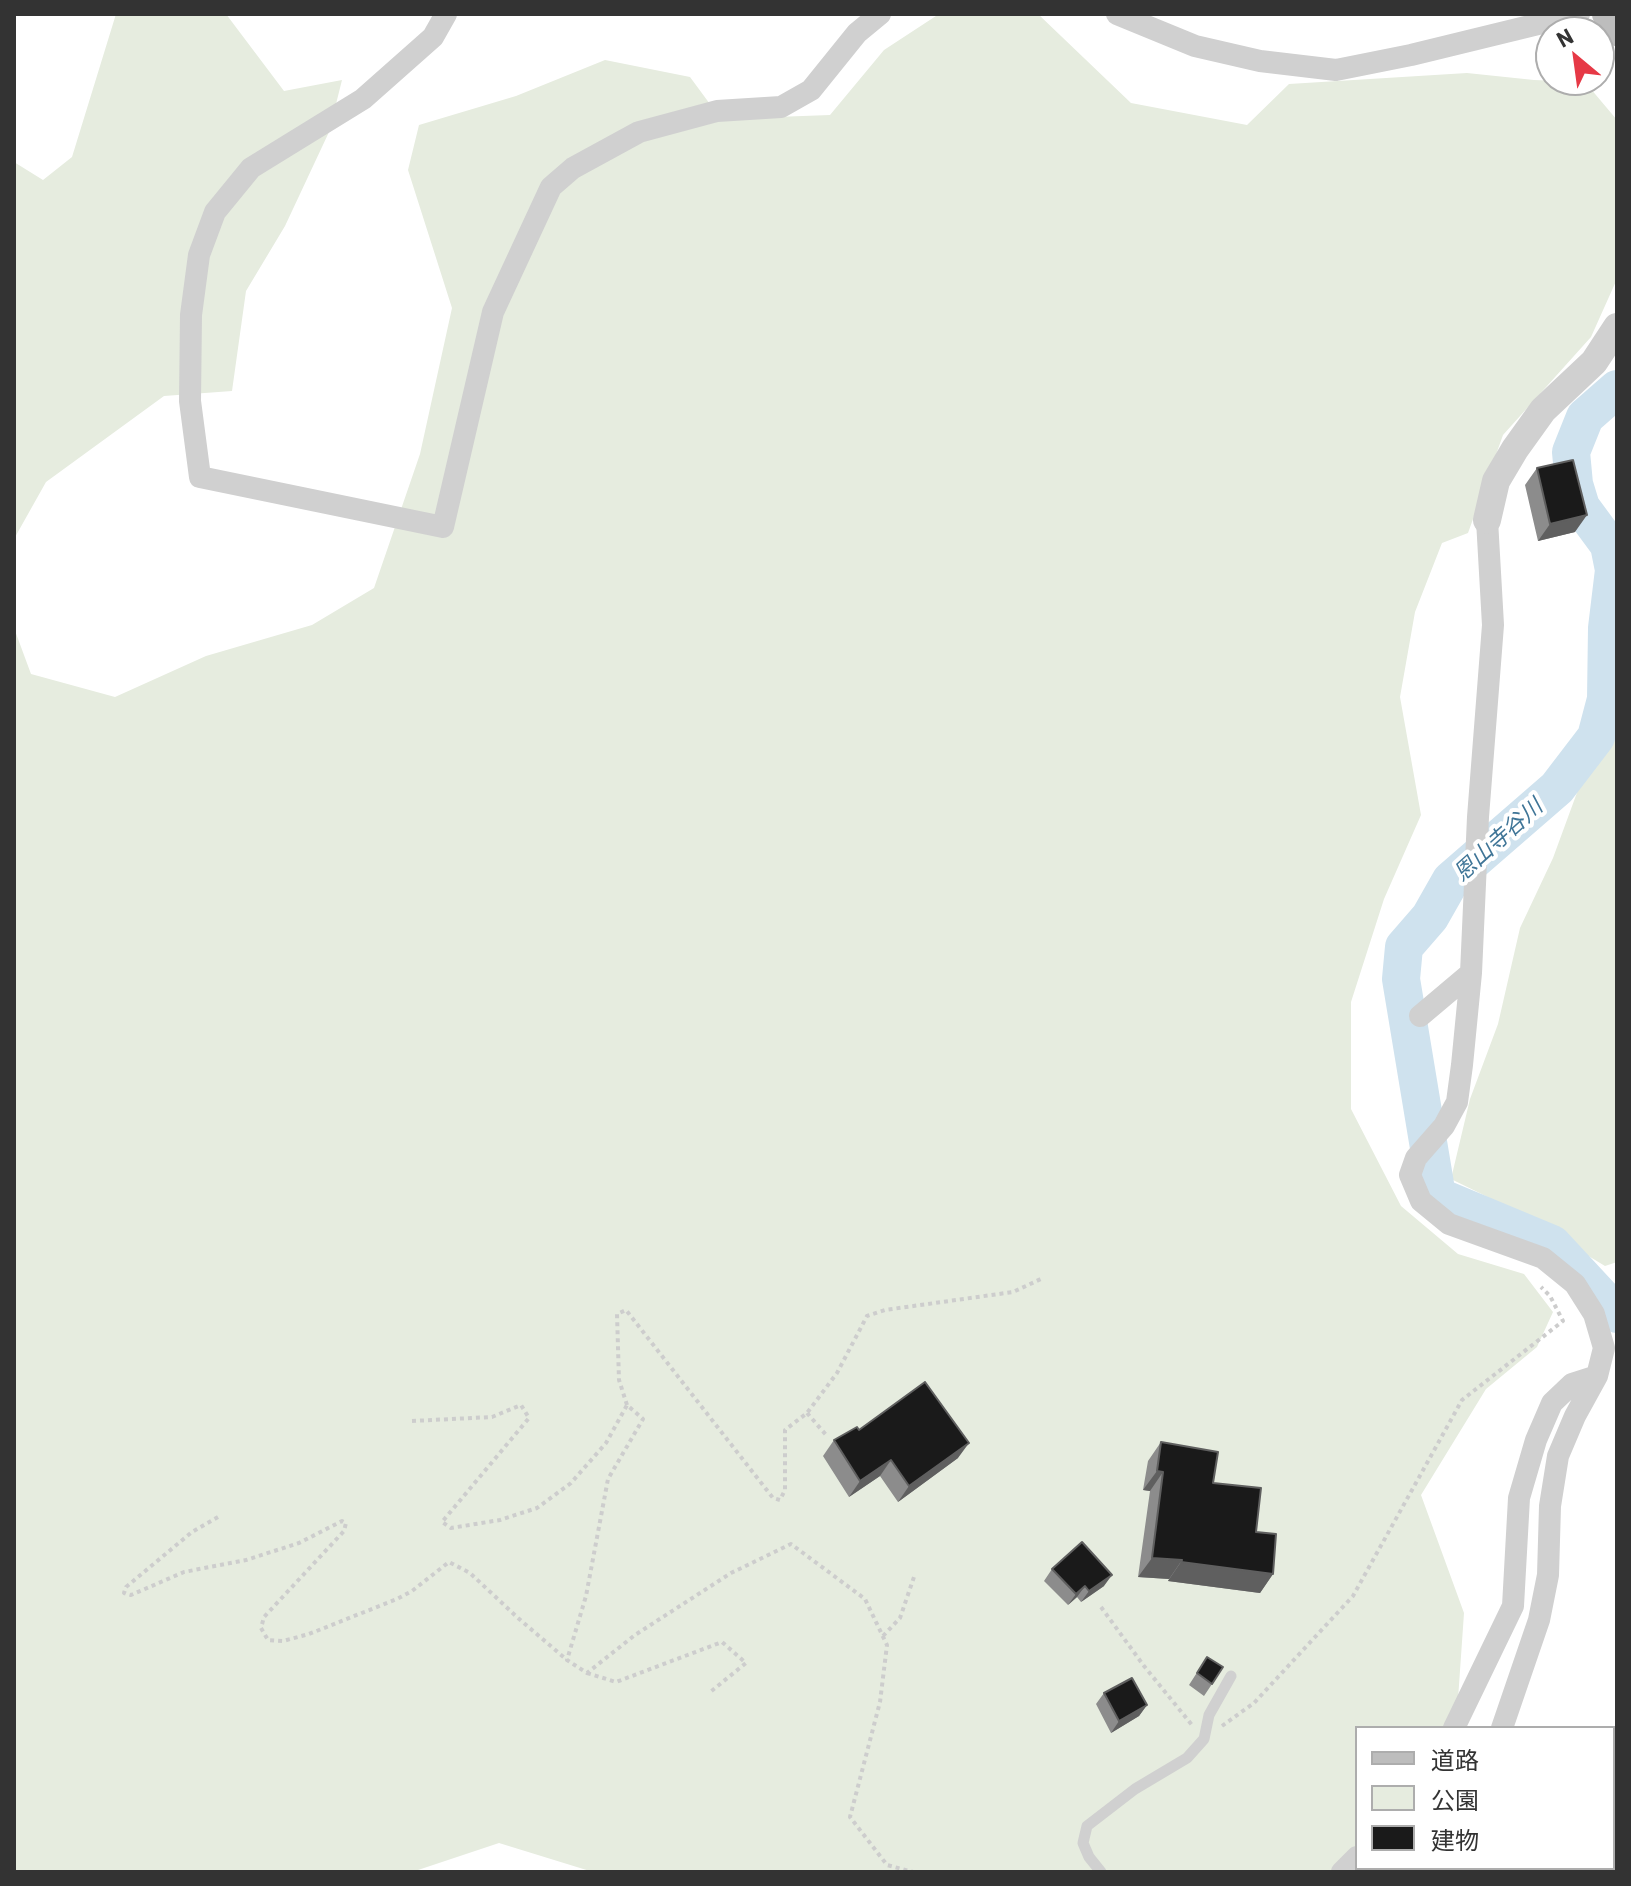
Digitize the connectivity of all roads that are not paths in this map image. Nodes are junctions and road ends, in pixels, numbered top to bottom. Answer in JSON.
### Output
{"nodes":[{"id":1,"x":446,"y":14,"type":"edge"},
{"id":2,"x":880,"y":14,"type":"edge"},
{"id":3,"x":1117,"y":14,"type":"edge"},
{"id":4,"x":1579,"y":14,"type":"edge"},
{"id":5,"x":1608,"y":14,"type":"edge"},
{"id":6,"x":1617,"y":30,"type":"edge"},
{"id":7,"x":1617,"y":327,"type":"edge"},
{"id":8,"x":1487,"y":520,"type":"joint"},
{"id":9,"x":1471,"y":973,"type":"junction"},
{"id":10,"x":1420,"y":1016,"type":"dead end"},
{"id":11,"x":1597,"y":1376,"type":"junction"},
{"id":12,"x":1231,"y":1676,"type":"dead end"},
{"id":13,"x":1455,"y":1726,"type":"edge"},
{"id":14,"x":1503,"y":1726,"type":"edge"},
{"id":15,"x":1101,"y":1872,"type":"edge"}],
"edges":[{"from":1,"to":2,"type":"street"},
{"from":3,"to":4,"type":"street"},
{"from":5,"to":6,"type":"main road"},
{"from":7,"to":8,"type":"street"},
{"from":8,"to":9,"type":"street"},
{"from":9,"to":10,"type":"street"},
{"from":9,"to":11,"type":"street"},
{"from":11,"to":13,"type":"street"},
{"from":11,"to":14,"type":"street"},
{"from":12,"to":15,"type":"lane"}]}
